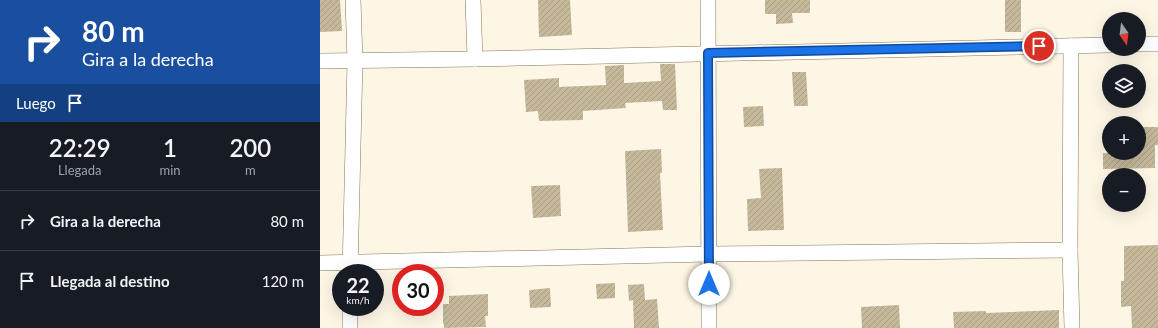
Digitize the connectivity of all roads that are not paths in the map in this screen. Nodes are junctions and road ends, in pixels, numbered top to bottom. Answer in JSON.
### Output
{"nodes":[{"id":1,"x":353,"y":0,"type":"edge"},
{"id":2,"x":473,"y":0,"type":"edge"},
{"id":3,"x":708,"y":0,"type":"edge"},
{"id":4,"x":1146,"y":44,"type":"edge"},
{"id":5,"x":1158,"y":44,"type":"edge"},
{"id":6,"x":1102,"y":45,"type":"edge"},
{"id":7,"x":1071,"y":46,"type":"junction"},
{"id":8,"x":708,"y":53,"type":"junction"},
{"id":9,"x":475,"y":59,"type":"junction"},
{"id":10,"x":320,"y":61,"type":"edge"},
{"id":11,"x":355,"y":61,"type":"junction"},
{"id":12,"x":1070,"y":250,"type":"junction"},
{"id":13,"x":709,"y":254,"type":"junction"},
{"id":14,"x":320,"y":263,"type":"edge"},
{"id":15,"x":350,"y":264,"type":"edge"},
{"id":16,"x":332,"y":265,"type":"edge"},
{"id":17,"x":384,"y":267,"type":"edge"},
{"id":18,"x":350,"y":316,"type":"edge"},
{"id":19,"x":350,"y":328,"type":"edge"},
{"id":20,"x":709,"y":328,"type":"edge"},
{"id":21,"x":1072,"y":328,"type":"edge"}],
"edges":[{"from":1,"to":11,"type":"street"},
{"from":2,"to":9,"type":"street"},
{"from":3,"to":8,"type":"street"},
{"from":4,"to":5,"type":"street"},
{"from":6,"to":7,"type":"street"},
{"from":7,"to":8,"type":"street"},
{"from":7,"to":12,"type":"street"},
{"from":8,"to":9,"type":"street"},
{"from":8,"to":13,"type":"street"},
{"from":9,"to":11,"type":"street"},
{"from":10,"to":11,"type":"street"},
{"from":11,"to":15,"type":"street"},
{"from":12,"to":13,"type":"street"},
{"from":12,"to":21,"type":"street"},
{"from":13,"to":17,"type":"street"},
{"from":13,"to":20,"type":"street"},
{"from":14,"to":16,"type":"street"},
{"from":18,"to":19,"type":"street"}]}
